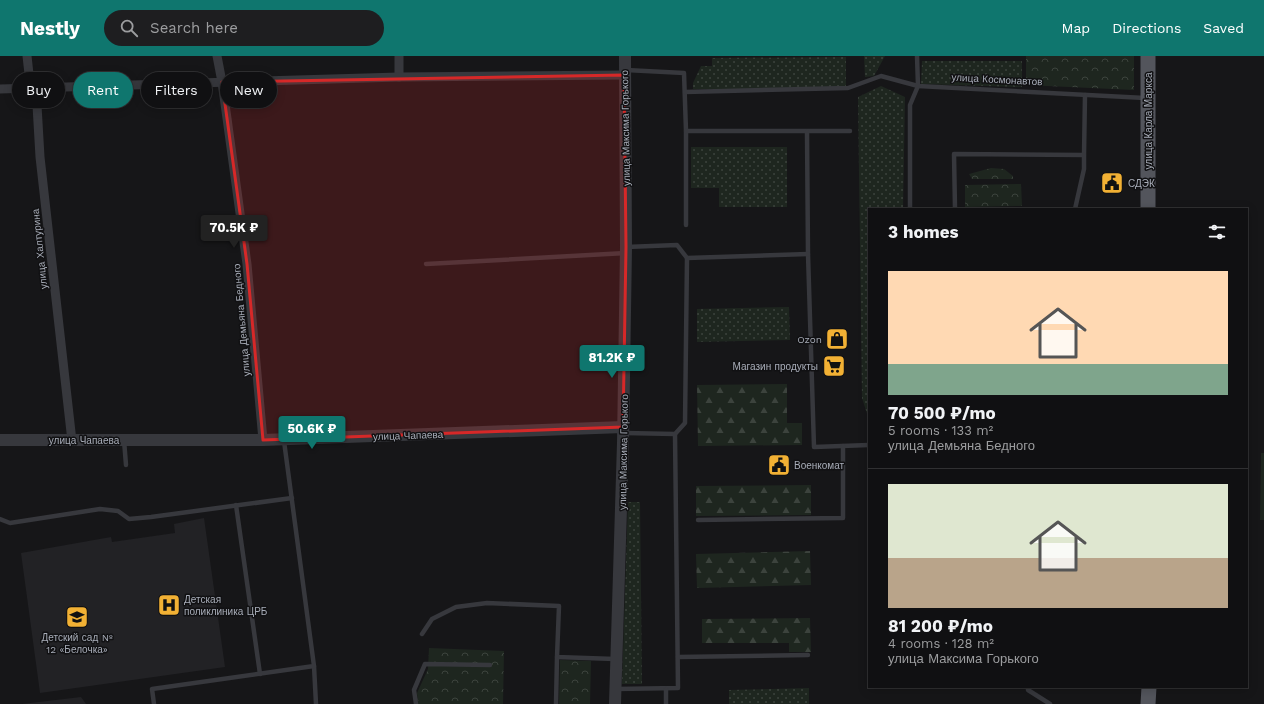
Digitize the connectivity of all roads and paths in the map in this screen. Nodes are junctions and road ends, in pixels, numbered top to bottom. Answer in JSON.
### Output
{"nodes":[{"id":1,"x":27,"y":56,"type":"edge"},
{"id":2,"x":217,"y":56,"type":"edge"},
{"id":3,"x":398,"y":56,"type":"edge"},
{"id":4,"x":624,"y":56,"type":"edge"},
{"id":5,"x":917,"y":56,"type":"edge"},
{"id":6,"x":1148,"y":56,"type":"edge"},
{"id":7,"x":29,"y":72,"type":"edge"},
{"id":8,"x":220,"y":72,"type":"edge"},
{"id":9,"x":624,"y":73,"type":"junction"},
{"id":10,"x":399,"y":76,"type":"junction"},
{"id":11,"x":277,"y":80,"type":"edge"},
{"id":12,"x":220,"y":82,"type":"edge"},
{"id":13,"x":918,"y":86,"type":"junction"},
{"id":14,"x":65,"y":87,"type":"edge"},
{"id":15,"x":0,"y":89,"type":"edge"},
{"id":16,"x":12,"y":89,"type":"edge"},
{"id":17,"x":685,"y":92,"type":"junction"},
{"id":18,"x":1084,"y":95,"type":"junction"},
{"id":19,"x":1147,"y":98,"type":"junction"},
{"id":20,"x":37,"y":108,"type":"edge"},
{"id":21,"x":226,"y":108,"type":"edge"},
{"id":22,"x":850,"y":131,"type":"dead end"},
{"id":23,"x":686,"y":132,"type":"junction"},
{"id":24,"x":807,"y":132,"type":"junction"},
{"id":25,"x":1084,"y":155,"type":"junction"},
{"id":26,"x":910,"y":208,"type":"edge"},
{"id":27,"x":955,"y":208,"type":"edge"},
{"id":28,"x":1075,"y":208,"type":"edge"},
{"id":29,"x":1148,"y":208,"type":"edge"},
{"id":30,"x":686,"y":225,"type":"dead end"},
{"id":31,"x":626,"y":250,"type":"junction"},
{"id":32,"x":808,"y":254,"type":"junction"},
{"id":33,"x":687,"y":258,"type":"junction"},
{"id":34,"x":426,"y":264,"type":"dead end"},
{"id":35,"x":623,"y":430,"type":"junction"},
{"id":36,"x":675,"y":434,"type":"junction"},
{"id":37,"x":284,"y":439,"type":"junction"},
{"id":38,"x":0,"y":440,"type":"edge"},
{"id":39,"x":124,"y":440,"type":"junction"},
{"id":40,"x":263,"y":440,"type":"junction"},
{"id":41,"x":72,"y":441,"type":"junction"},
{"id":42,"x":868,"y":445,"type":"edge"},
{"id":43,"x":843,"y":446,"type":"junction"},
{"id":44,"x":126,"y":465,"type":"dead end"},
{"id":45,"x":292,"y":498,"type":"junction"},
{"id":46,"x":236,"y":505,"type":"junction"},
{"id":47,"x":0,"y":519,"type":"edge"},
{"id":48,"x":698,"y":520,"type":"dead end"},
{"id":49,"x":422,"y":634,"type":"dead end"},
{"id":50,"x":808,"y":655,"type":"dead end"},
{"id":51,"x":678,"y":656,"type":"junction"},
{"id":52,"x":557,"y":657,"type":"junction"},
{"id":53,"x":617,"y":659,"type":"junction"},
{"id":54,"x":490,"y":665,"type":"dead end"},
{"id":55,"x":314,"y":666,"type":"junction"},
{"id":56,"x":260,"y":674,"type":"junction"},
{"id":57,"x":1028,"y":688,"type":"edge"},
{"id":58,"x":1148,"y":688,"type":"edge"},
{"id":59,"x":616,"y":689,"type":"junction"},
{"id":60,"x":666,"y":689,"type":"junction"},
{"id":61,"x":154,"y":704,"type":"edge"},
{"id":62,"x":316,"y":704,"type":"edge"},
{"id":63,"x":416,"y":704,"type":"edge"},
{"id":64,"x":556,"y":704,"type":"edge"},
{"id":65,"x":615,"y":704,"type":"edge"},
{"id":66,"x":666,"y":704,"type":"edge"},
{"id":67,"x":1050,"y":704,"type":"edge"},
{"id":68,"x":1148,"y":704,"type":"edge"}],
"edges":[{"from":1,"to":7,"type":"street","name":"улица Халтурина"},
{"from":2,"to":8,"type":"street","name":"улица Демьяна Бедного"},
{"from":3,"to":10,"type":"street"},
{"from":4,"to":9,"type":"street","name":"улица Максима Горького"},
{"from":5,"to":13,"type":"lane"},
{"from":6,"to":19,"type":"main road","name":"улица Карла Маркса"},
{"from":9,"to":10,"type":"street"},
{"from":9,"to":17,"type":"lane"},
{"from":9,"to":31,"type":"street","name":"улица Максима Горького"},
{"from":10,"to":11,"type":"street"},
{"from":12,"to":14,"type":"street"},
{"from":13,"to":17,"type":"lane","name":"улица Космонавтов"},
{"from":13,"to":18,"type":"lane","name":"улица Космонавтов"},
{"from":13,"to":26,"type":"lane"},
{"from":15,"to":16,"type":"street"},
{"from":17,"to":23,"type":"lane"},
{"from":18,"to":19,"type":"lane","name":"улица Космонавтов"},
{"from":18,"to":25,"type":"lane"},
{"from":19,"to":29,"type":"main road","name":"улица Карла Маркса"},
{"from":20,"to":41,"type":"street","name":"улица Халтурина"},
{"from":21,"to":40,"type":"street","name":"улица Демьяна Бедного"},
{"from":22,"to":24,"type":"lane"},
{"from":23,"to":24,"type":"lane"},
{"from":23,"to":30,"type":"lane"},
{"from":24,"to":32,"type":"lane"},
{"from":25,"to":27,"type":"lane"},
{"from":25,"to":28,"type":"lane"},
{"from":31,"to":33,"type":"lane"},
{"from":31,"to":34,"type":"lane"},
{"from":31,"to":35,"type":"street","name":"улица Максима Горького"},
{"from":32,"to":33,"type":"lane"},
{"from":32,"to":43,"type":"lane"},
{"from":33,"to":36,"type":"lane"},
{"from":35,"to":36,"type":"lane"},
{"from":35,"to":37,"type":"street","name":"улица Чапаева"},
{"from":35,"to":53,"type":"street","name":"улица Максима Горького"},
{"from":36,"to":51,"type":"lane"},
{"from":37,"to":40,"type":"street","name":"улица Чапаева"},
{"from":37,"to":45,"type":"lane"},
{"from":38,"to":41,"type":"street","name":"улица Чапаева"},
{"from":39,"to":40,"type":"street","name":"улица Чапаева"},
{"from":39,"to":41,"type":"street","name":"улица Чапаева"},
{"from":39,"to":44,"type":"lane"},
{"from":42,"to":43,"type":"lane"},
{"from":43,"to":48,"type":"lane"},
{"from":45,"to":46,"type":"lane"},
{"from":45,"to":55,"type":"lane"},
{"from":46,"to":47,"type":"lane"},
{"from":46,"to":56,"type":"lane"},
{"from":49,"to":52,"type":"lane"},
{"from":50,"to":51,"type":"lane"},
{"from":51,"to":60,"type":"lane"},
{"from":52,"to":53,"type":"lane"},
{"from":52,"to":64,"type":"lane"},
{"from":53,"to":59,"type":"street","name":"улица Максима Горького"},
{"from":54,"to":63,"type":"lane"},
{"from":55,"to":56,"type":"lane"},
{"from":55,"to":62,"type":"lane"},
{"from":56,"to":61,"type":"lane"},
{"from":57,"to":67,"type":"lane"},
{"from":58,"to":68,"type":"main road"},
{"from":59,"to":60,"type":"lane"},
{"from":59,"to":65,"type":"street","name":"улица Максима Горького"},
{"from":60,"to":66,"type":"lane"}]}
